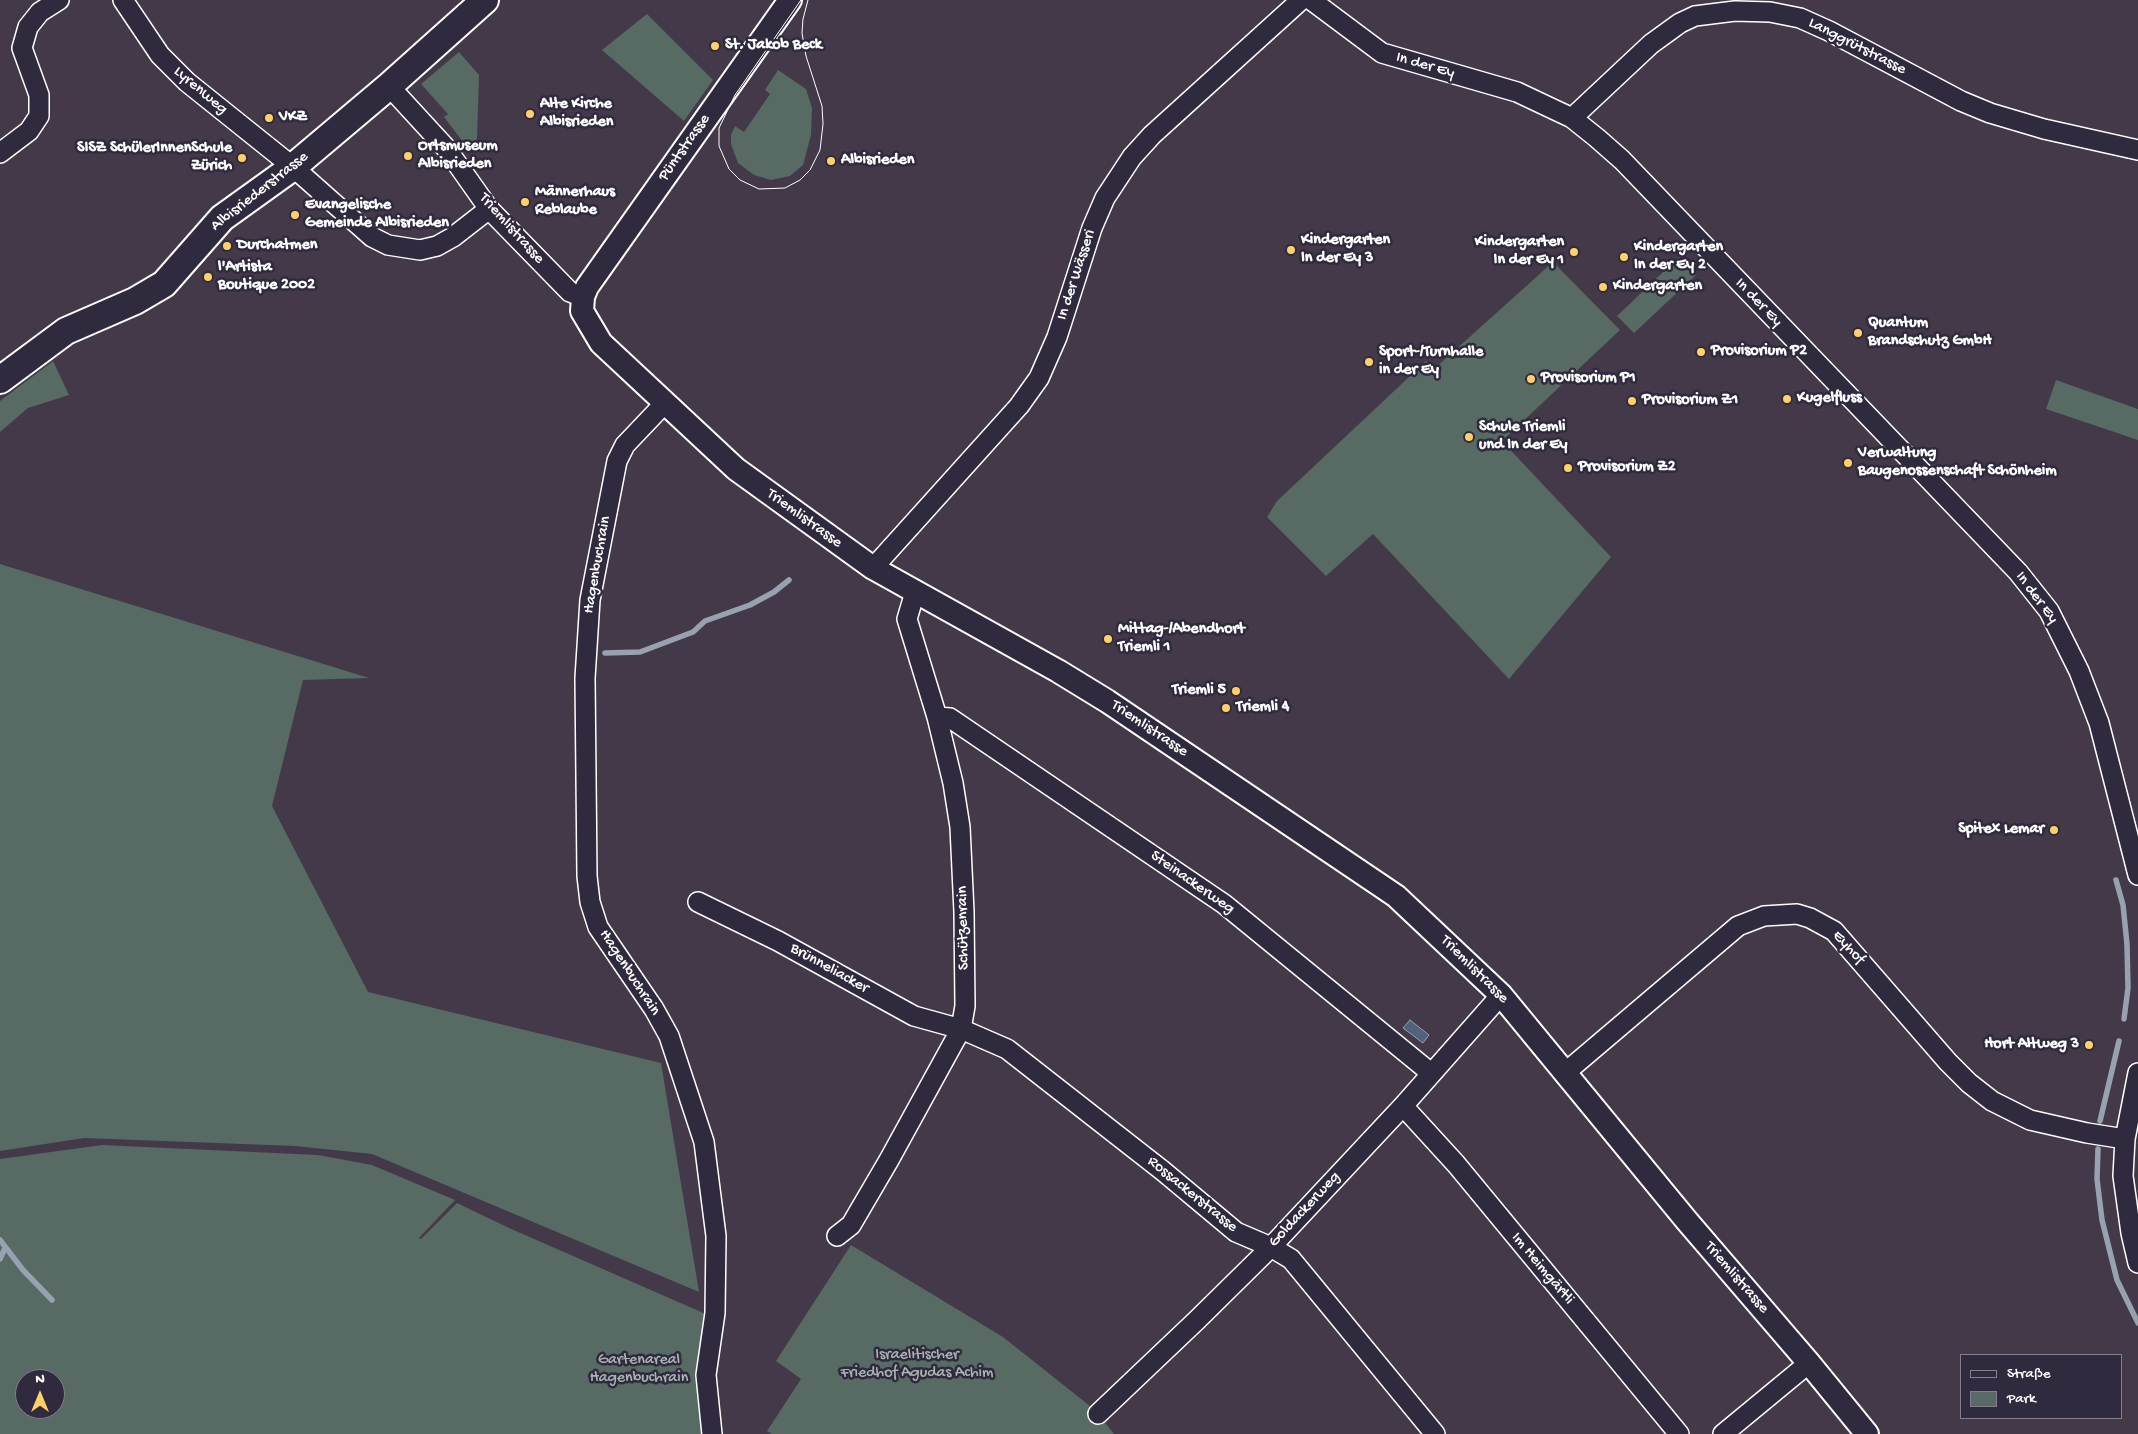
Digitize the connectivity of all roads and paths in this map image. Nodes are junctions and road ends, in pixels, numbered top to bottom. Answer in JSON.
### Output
{"nodes":[{"id":1,"x":59,"y":0,"type":"edge"},
{"id":2,"x":123,"y":0,"type":"edge"},
{"id":3,"x":485,"y":0,"type":"edge"},
{"id":4,"x":790,"y":0,"type":"edge"},
{"id":5,"x":1301,"y":0,"type":"edge"},
{"id":6,"x":1311,"y":0,"type":"edge"},
{"id":7,"x":389,"y":86,"type":"junction"},
{"id":8,"x":1572,"y":118,"type":"junction"},
{"id":9,"x":2138,"y":150,"type":"edge"},
{"id":10,"x":0,"y":153,"type":"edge"},
{"id":11,"x":293,"y":167,"type":"junction"},
{"id":12,"x":489,"y":209,"type":"junction"},
{"id":13,"x":583,"y":297,"type":"junction"},
{"id":14,"x":0,"y":380,"type":"edge"},
{"id":15,"x":664,"y":404,"type":"junction"},
{"id":16,"x":873,"y":568,"type":"junction"},
{"id":17,"x":915,"y":592,"type":"junction"},
{"id":18,"x":937,"y":717,"type":"junction"},
{"id":19,"x":2138,"y":875,"type":"edge"},
{"id":20,"x":698,"y":902,"type":"dead end"},
{"id":21,"x":1501,"y":995,"type":"junction"},
{"id":22,"x":961,"y":1029,"type":"junction"},
{"id":23,"x":1566,"y":1072,"type":"junction"},
{"id":24,"x":1431,"y":1073,"type":"junction"},
{"id":25,"x":2138,"y":1073,"type":"edge"},
{"id":26,"x":1402,"y":1106,"type":"junction"},
{"id":27,"x":2124,"y":1139,"type":"junction"},
{"id":28,"x":837,"y":1236,"type":"dead end"},
{"id":29,"x":1270,"y":1247,"type":"junction"},
{"id":30,"x":2138,"y":1263,"type":"edge"},
{"id":31,"x":1809,"y":1363,"type":"junction"},
{"id":32,"x":1098,"y":1414,"type":"dead end"},
{"id":33,"x":712,"y":1434,"type":"edge"},
{"id":34,"x":1436,"y":1434,"type":"edge"},
{"id":35,"x":1679,"y":1434,"type":"edge"},
{"id":36,"x":1723,"y":1434,"type":"edge"},
{"id":37,"x":1867,"y":1434,"type":"edge"}],
"edges":[{"from":1,"to":10,"type":"street"},
{"from":2,"to":11,"type":"street","name":"Lyrenweg"},
{"from":3,"to":7,"type":"main road","name":"Albisriederstrasse"},
{"from":4,"to":13,"type":"street","name":"Püntstrasse"},
{"from":5,"to":16,"type":"street","name":"In der Wässeri"},
{"from":6,"to":8,"type":"street","name":"In der Ey"},
{"from":7,"to":11,"type":"main road","name":"Albisriederstrasse"},
{"from":7,"to":12,"type":"street","name":"Triemlistrasse"},
{"from":8,"to":9,"type":"street","name":"Langgrütstrasse"},
{"from":8,"to":19,"type":"street","name":"In der Ey"},
{"from":11,"to":12,"type":"street","name":"Lyrenweg"},
{"from":11,"to":14,"type":"main road","name":"Albisriederstrasse"},
{"from":12,"to":13,"type":"street","name":"Triemlistrasse"},
{"from":13,"to":15,"type":"street","name":"Triemlistrasse"},
{"from":15,"to":16,"type":"street","name":"Triemlistrasse"},
{"from":15,"to":33,"type":"street","name":"Hagenbuchrain"},
{"from":16,"to":17,"type":"street","name":"Triemlistrasse"},
{"from":17,"to":18,"type":"street","name":"Schützenrain"},
{"from":17,"to":21,"type":"street","name":"Triemlistrasse"},
{"from":18,"to":22,"type":"street","name":"Schützenrain"},
{"from":18,"to":24,"type":"street","name":"Steinackerweg"},
{"from":20,"to":22,"type":"street","name":"Brünneliacker"},
{"from":21,"to":23,"type":"street","name":"Triemlistrasse"},
{"from":21,"to":24,"type":"street","name":"Goldackerweg"},
{"from":22,"to":28,"type":"street","name":"Schützenrain"},
{"from":22,"to":29,"type":"street","name":"Rossackerstrasse"},
{"from":23,"to":27,"type":"street","name":"Eyhof"},
{"from":23,"to":31,"type":"street","name":"Triemlistrasse"},
{"from":24,"to":26,"type":"street","name":"Goldackerweg"},
{"from":25,"to":27,"type":"street"},
{"from":26,"to":29,"type":"street","name":"Goldackerweg"},
{"from":26,"to":35,"type":"street","name":"Im Heimgärtli"},
{"from":27,"to":30,"type":"street"},
{"from":29,"to":32,"type":"street","name":"Goldackerweg"},
{"from":29,"to":34,"type":"street","name":"Rossackerstrasse"},
{"from":31,"to":36,"type":"street"},
{"from":31,"to":37,"type":"street","name":"Triemlistrasse"}]}
